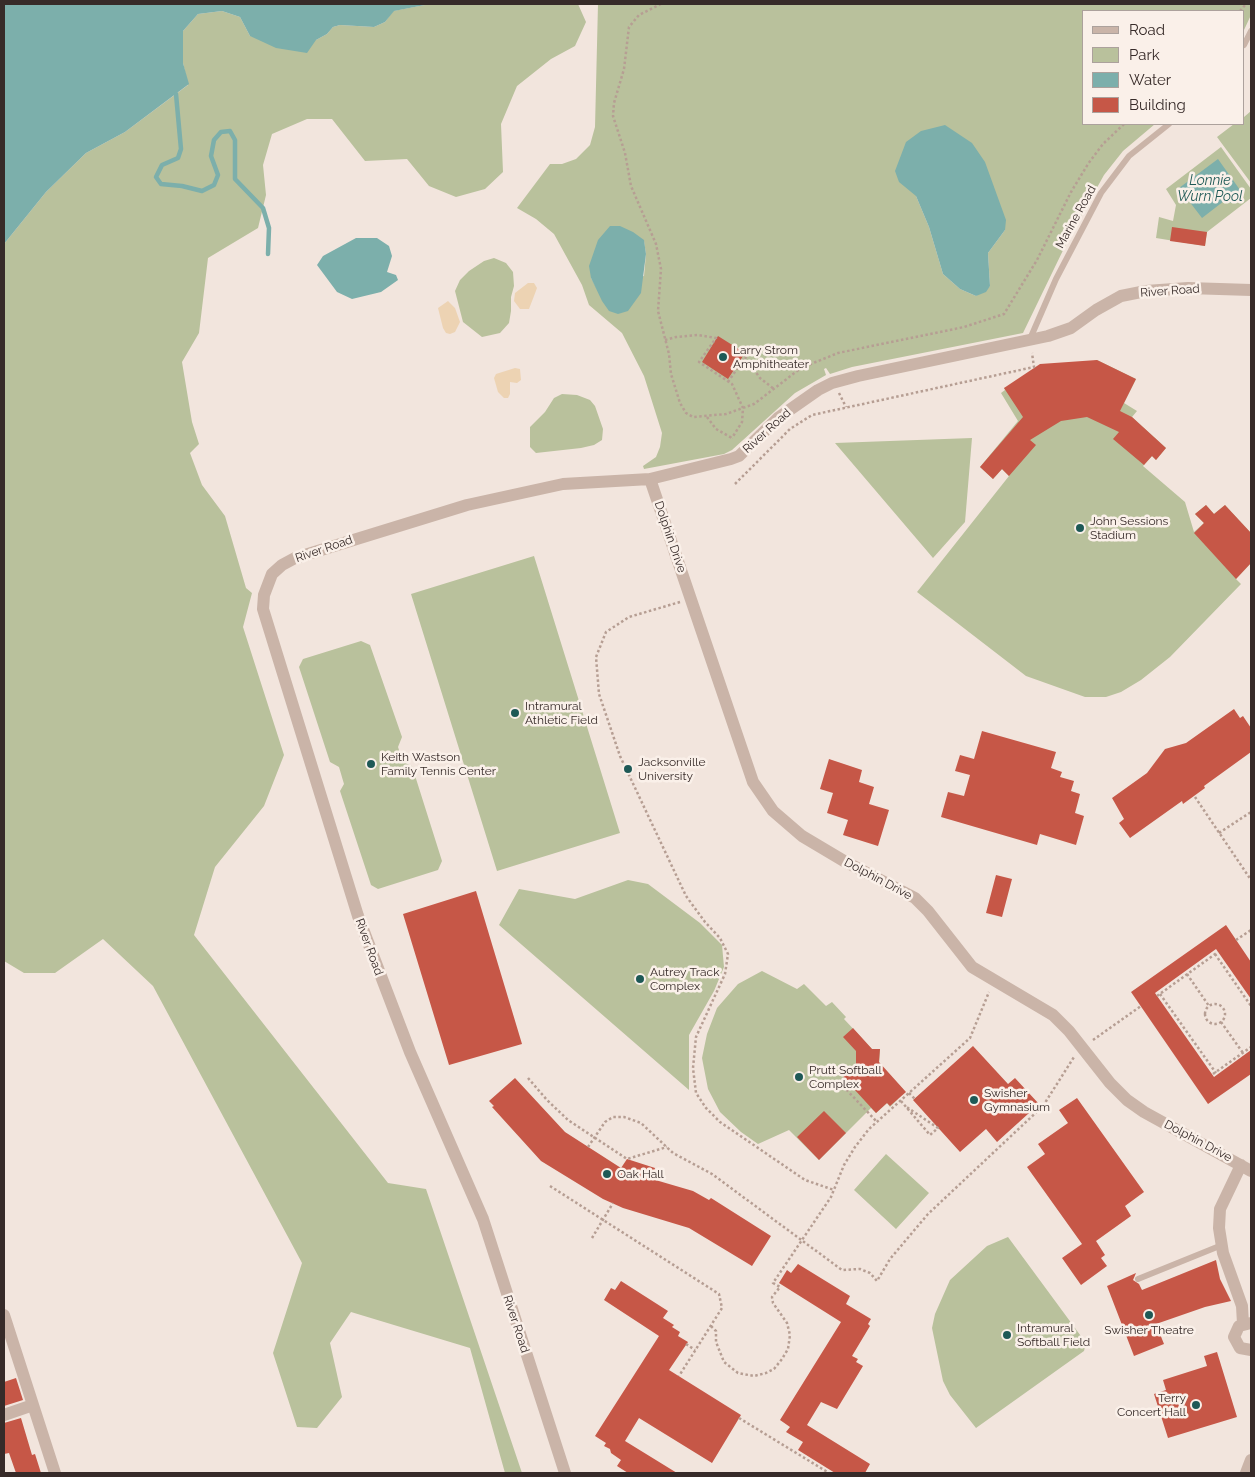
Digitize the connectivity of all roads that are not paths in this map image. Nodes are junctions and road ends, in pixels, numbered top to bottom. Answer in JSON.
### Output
{"nodes":[{"id":1,"x":1251,"y":31,"type":"edge"},
{"id":2,"x":1245,"y":43,"type":"edge"},
{"id":3,"x":1168,"y":125,"type":"edge"},
{"id":4,"x":1251,"y":290,"type":"edge"},
{"id":5,"x":1030,"y":340,"type":"junction"},
{"id":6,"x":650,"y":479,"type":"junction"},
{"id":7,"x":1246,"y":1168,"type":"edge"},
{"id":8,"x":1222,"y":1245,"type":"junction"},
{"id":9,"x":1138,"y":1279,"type":"dead end"},
{"id":10,"x":4,"y":1315,"type":"edge"},
{"id":11,"x":1247,"y":1324,"type":"edge"},
{"id":12,"x":1251,"y":1350,"type":"edge"},
{"id":13,"x":33,"y":1405,"type":"junction"},
{"id":14,"x":4,"y":1415,"type":"edge"},
{"id":15,"x":1251,"y":1460,"type":"edge"},
{"id":16,"x":55,"y":1473,"type":"edge"},
{"id":17,"x":565,"y":1473,"type":"edge"},
{"id":18,"x":1246,"y":1473,"type":"edge"}],
"edges":[{"from":1,"to":2,"type":"lane"},
{"from":3,"to":5,"type":"lane","name":"Marine Road"},
{"from":4,"to":5,"type":"street","name":"River Road"},
{"from":5,"to":6,"type":"street","name":"River Road"},
{"from":6,"to":7,"type":"street","name":"Dolphin Drive"},
{"from":6,"to":17,"type":"street","name":"River Road"},
{"from":7,"to":8,"type":"street"},
{"from":8,"to":9,"type":"lane"},
{"from":8,"to":11,"type":"street"},
{"from":10,"to":13,"type":"street"},
{"from":11,"to":12,"type":"street"},
{"from":13,"to":14,"type":"street"},
{"from":13,"to":16,"type":"street"},
{"from":15,"to":18,"type":"street"}]}
